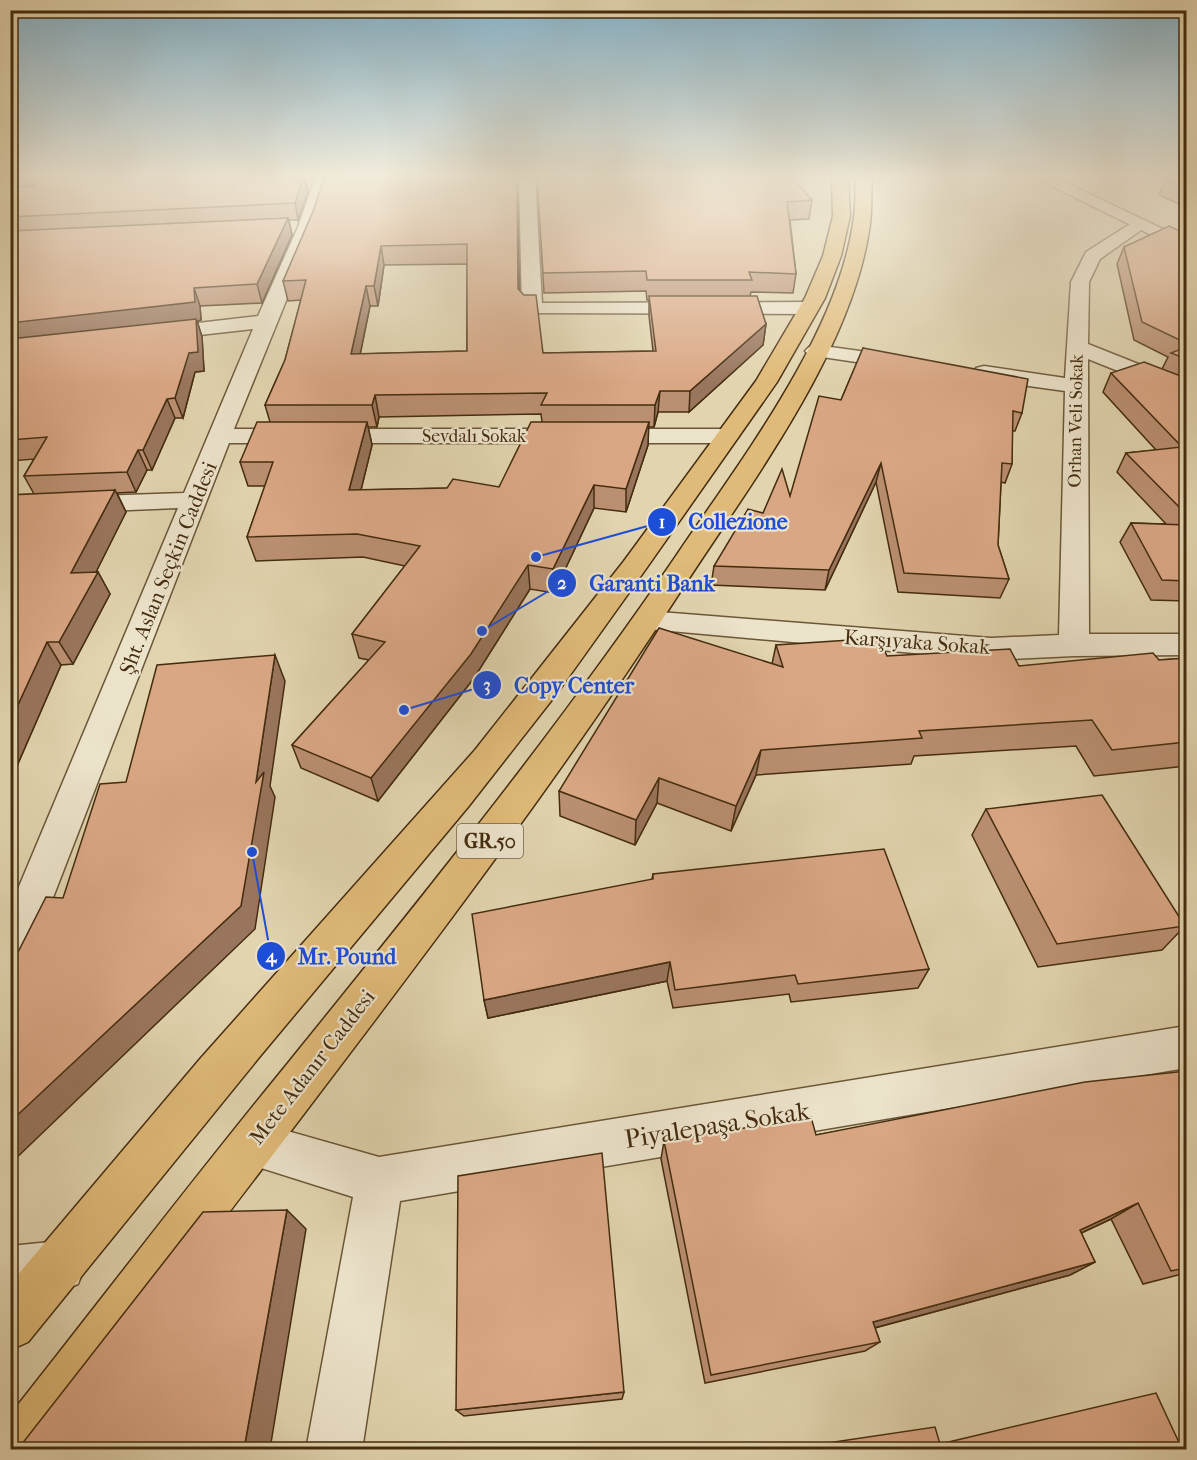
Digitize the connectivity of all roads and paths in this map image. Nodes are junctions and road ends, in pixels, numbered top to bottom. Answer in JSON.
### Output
{"nodes":[{"id":1,"x":290,"y":246,"type":"edge"},
{"id":2,"x":530,"y":246,"type":"edge"},
{"id":3,"x":833,"y":246,"type":"edge"},
{"id":4,"x":856,"y":246,"type":"edge"},
{"id":5,"x":1106,"y":246,"type":"edge"},
{"id":6,"x":809,"y":308,"type":"junction"},
{"id":7,"x":266,"y":321,"type":"junction"},
{"id":8,"x":138,"y":336,"type":"edge"},
{"id":9,"x":1078,"y":347,"type":"junction"},
{"id":10,"x":816,"y":351,"type":"junction"},
{"id":11,"x":922,"y":365,"type":"edge"},
{"id":12,"x":958,"y":370,"type":"edge"},
{"id":13,"x":1076,"y":386,"type":"junction"},
{"id":14,"x":1186,"y":391,"type":"edge"},
{"id":15,"x":222,"y":436,"type":"junction"},
{"id":16,"x":727,"y":436,"type":"junction"},
{"id":17,"x":196,"y":500,"type":"junction"},
{"id":18,"x":10,"y":507,"type":"edge"},
{"id":19,"x":647,"y":621,"type":"junction"},
{"id":20,"x":1074,"y":645,"type":"junction"},
{"id":21,"x":1186,"y":645,"type":"edge"},
{"id":22,"x":10,"y":957,"type":"edge"},
{"id":23,"x":1186,"y":1047,"type":"edge"},
{"id":24,"x":252,"y":1144,"type":"junction"},
{"id":25,"x":379,"y":1181,"type":"junction"},
{"id":26,"x":60,"y":1266,"type":"junction"},
{"id":27,"x":10,"y":1270,"type":"edge"},
{"id":28,"x":10,"y":1324,"type":"edge"},
{"id":29,"x":18,"y":1449,"type":"edge"},
{"id":30,"x":334,"y":1449,"type":"edge"}],
"edges":[{"from":1,"to":7,"type":"street","name":"Şht. Aslan Seçkin Caddesi"},
{"from":2,"to":6,"type":"street"},
{"from":3,"to":6,"type":"main road","number":"GR.50"},
{"from":4,"to":10,"type":"main road","name":"Mete Adanır Caddesi","number":"GR.50"},
{"from":5,"to":9,"type":"street","name":"Orhan Veli Sokak"},
{"from":6,"to":16,"type":"main road","number":"GR.50"},
{"from":7,"to":8,"type":"street"},
{"from":7,"to":15,"type":"street","name":"Şht. Aslan Seçkin Caddesi"},
{"from":9,"to":13,"type":"street","name":"Orhan Veli Sokak"},
{"from":9,"to":14,"type":"street"},
{"from":10,"to":11,"type":"street"},
{"from":10,"to":19,"type":"main road","name":"Mete Adanır Caddesi","number":"GR.50"},
{"from":12,"to":13,"type":"street"},
{"from":13,"to":20,"type":"street","name":"Orhan Veli Sokak"},
{"from":15,"to":16,"type":"street","name":"Sevdalı Sokak"},
{"from":15,"to":17,"type":"street","name":"Şht. Aslan Seçkin Caddesi"},
{"from":16,"to":26,"type":"main road","number":"GR.50"},
{"from":17,"to":18,"type":"street"},
{"from":17,"to":22,"type":"street","name":"Şht. Aslan Seçkin Caddesi"},
{"from":19,"to":20,"type":"street","name":"Karşıyaka Sokak"},
{"from":19,"to":24,"type":"main road","name":"Mete Adanır Caddesi","number":"GR.50"},
{"from":20,"to":21,"type":"street","name":"Karşıyaka Sokak"},
{"from":23,"to":25,"type":"street","name":"Piyalepaşa Sokak"},
{"from":24,"to":25,"type":"street","name":"Piyalepaşa Sokak"},
{"from":24,"to":29,"type":"main road","name":"Mete Adanır Caddesi","number":"GR.50"},
{"from":25,"to":30,"type":"street"},
{"from":26,"to":27,"type":"street"},
{"from":26,"to":28,"type":"main road","number":"GR.50"}]}
